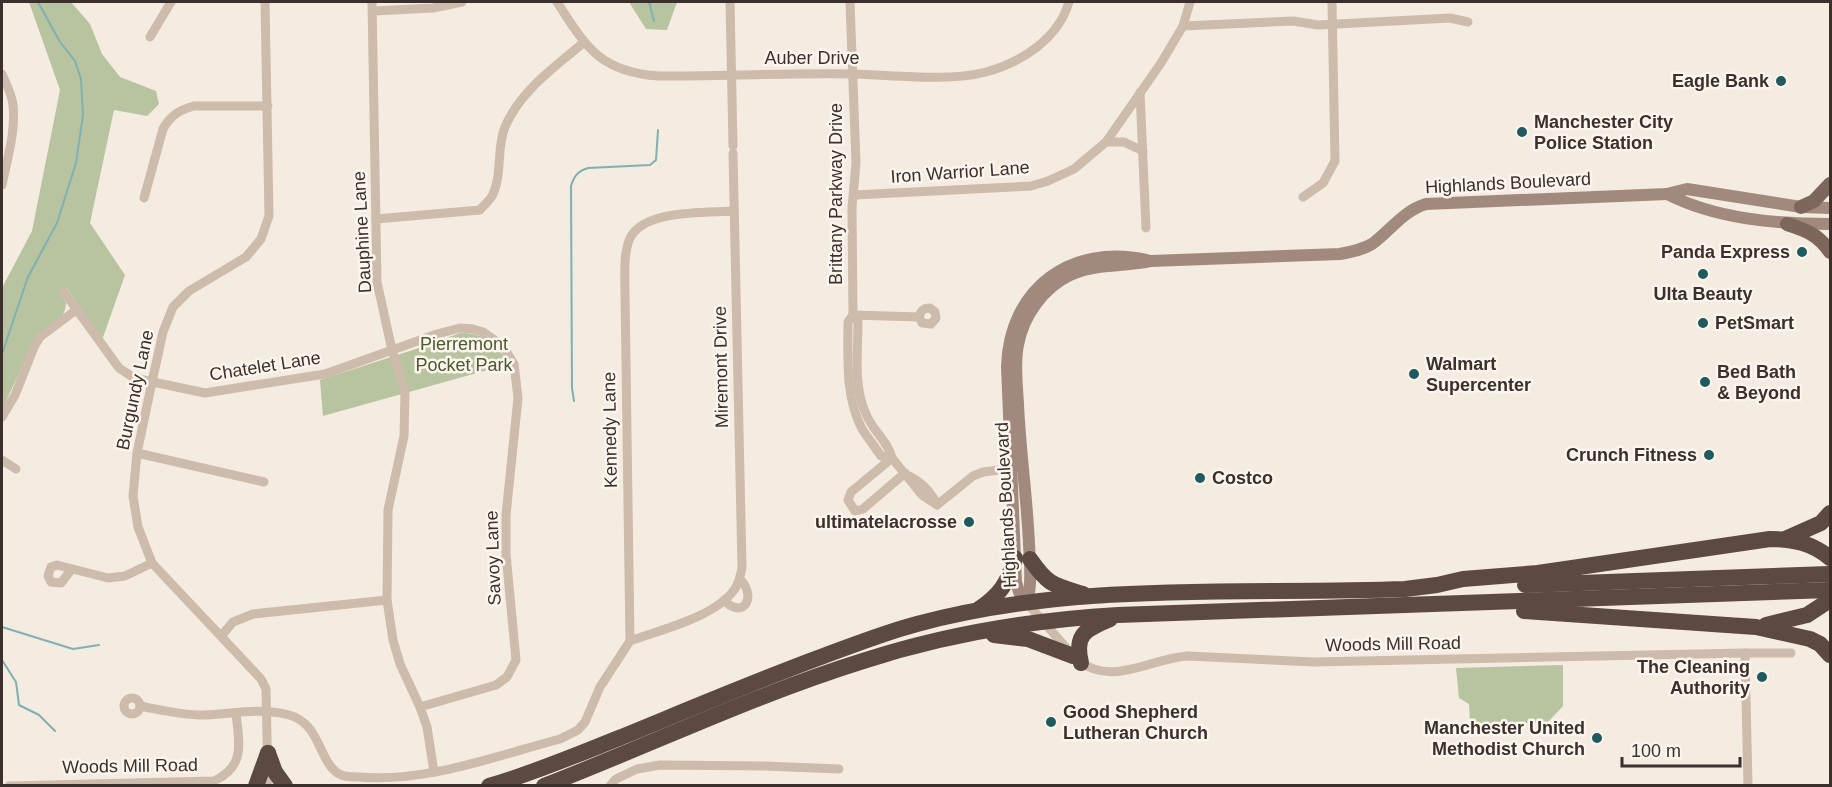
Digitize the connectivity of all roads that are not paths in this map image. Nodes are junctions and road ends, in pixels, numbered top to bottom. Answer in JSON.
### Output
{"nodes":[{"id":1,"x":171,"y":2,"type":"edge"},
{"id":2,"x":265,"y":2,"type":"edge"},
{"id":3,"x":462,"y":2,"type":"edge"},
{"id":4,"x":556,"y":2,"type":"edge"},
{"id":5,"x":730,"y":2,"type":"edge"},
{"id":6,"x":850,"y":2,"type":"edge"},
{"id":7,"x":1069,"y":2,"type":"edge"},
{"id":8,"x":1190,"y":2,"type":"edge"},
{"id":9,"x":1332,"y":2,"type":"edge"},
{"id":10,"x":372,"y":6,"type":"edge"},
{"id":11,"x":1468,"y":22,"type":"dead end"},
{"id":12,"x":1333,"y":24,"type":"junction"},
{"id":13,"x":1183,"y":26,"type":"junction"},
{"id":14,"x":150,"y":37,"type":"dead end"},
{"id":15,"x":583,"y":43,"type":"junction"},
{"id":16,"x":2,"y":74,"type":"edge"},
{"id":17,"x":852,"y":74,"type":"junction"},
{"id":18,"x":731,"y":75,"type":"junction"},
{"id":19,"x":1140,"y":92,"type":"junction"},
{"id":20,"x":268,"y":106,"type":"junction"},
{"id":21,"x":1106,"y":142,"type":"junction"},
{"id":22,"x":1143,"y":151,"type":"junction"},
{"id":23,"x":1830,"y":184,"type":"edge"},
{"id":24,"x":2,"y":185,"type":"edge"},
{"id":25,"x":1667,"y":194,"type":"junction"},
{"id":26,"x":854,"y":195,"type":"junction"},
{"id":27,"x":1303,"y":197,"type":"dead end"},
{"id":28,"x":144,"y":198,"type":"dead end"},
{"id":29,"x":1801,"y":207,"type":"junction"},
{"id":30,"x":1830,"y":208,"type":"edge"},
{"id":31,"x":734,"y":211,"type":"junction"},
{"id":32,"x":376,"y":219,"type":"junction"},
{"id":33,"x":1787,"y":224,"type":"junction"},
{"id":34,"x":1830,"y":224,"type":"edge"},
{"id":35,"x":1146,"y":228,"type":"dead end"},
{"id":36,"x":1830,"y":252,"type":"edge"},
{"id":37,"x":64,"y":292,"type":"dead end"},
{"id":38,"x":76,"y":310,"type":"junction"},
{"id":39,"x":853,"y":315,"type":"junction"},
{"id":40,"x":918,"y":317,"type":"dead end"},
{"id":41,"x":503,"y":346,"type":"joint"},
{"id":42,"x":392,"y":350,"type":"junction"},
{"id":43,"x":152,"y":382,"type":"junction"},
{"id":44,"x":2,"y":417,"type":"edge"},
{"id":45,"x":137,"y":453,"type":"junction"},
{"id":46,"x":892,"y":458,"type":"junction"},
{"id":47,"x":2,"y":460,"type":"edge"},
{"id":48,"x":1017,"y":468,"type":"junction"},
{"id":49,"x":16,"y":469,"type":"dead end"},
{"id":50,"x":905,"y":473,"type":"junction"},
{"id":51,"x":264,"y":482,"type":"dead end"},
{"id":52,"x":1830,"y":513,"type":"edge"},
{"id":53,"x":1785,"y":539,"type":"junction"},
{"id":54,"x":1830,"y":558,"type":"edge"},
{"id":55,"x":1022,"y":559,"type":"junction"},
{"id":56,"x":152,"y":563,"type":"junction"},
{"id":57,"x":71,"y":570,"type":"dead end"},
{"id":58,"x":1830,"y":574,"type":"edge"},
{"id":59,"x":740,"y":579,"type":"junction"},
{"id":60,"x":1787,"y":583,"type":"junction"},
{"id":61,"x":1437,"y":585,"type":"junction"},
{"id":62,"x":1830,"y":590,"type":"edge"},
{"id":63,"x":1092,"y":596,"type":"junction"},
{"id":64,"x":387,"y":600,"type":"junction"},
{"id":65,"x":724,"y":600,"type":"junction"},
{"id":66,"x":1830,"y":600,"type":"edge"},
{"id":67,"x":1027,"y":603,"type":"junction"},
{"id":68,"x":1429,"y":604,"type":"junction"},
{"id":69,"x":976,"y":611,"type":"junction"},
{"id":70,"x":1118,"y":615,"type":"junction"},
{"id":71,"x":1042,"y":621,"type":"junction"},
{"id":72,"x":1014,"y":626,"type":"junction"},
{"id":73,"x":1756,"y":627,"type":"junction"},
{"id":74,"x":972,"y":633,"type":"junction"},
{"id":75,"x":222,"y":635,"type":"junction"},
{"id":76,"x":630,"y":641,"type":"junction"},
{"id":77,"x":1745,"y":653,"type":"junction"},
{"id":78,"x":1791,"y":653,"type":"dead end"},
{"id":79,"x":1830,"y":655,"type":"edge"},
{"id":80,"x":1077,"y":659,"type":"junction"},
{"id":81,"x":140,"y":706,"type":"dead end"},
{"id":82,"x":420,"y":707,"type":"junction"},
{"id":83,"x":267,"y":711,"type":"junction"},
{"id":84,"x":236,"y":713,"type":"junction"},
{"id":85,"x":268,"y":753,"type":"junction"},
{"id":86,"x":839,"y":769,"type":"dead end"},
{"id":87,"x":434,"y":772,"type":"junction"},
{"id":88,"x":9,"y":786,"type":"edge"},
{"id":89,"x":256,"y":786,"type":"edge"},
{"id":90,"x":268,"y":786,"type":"edge"},
{"id":91,"x":285,"y":786,"type":"edge"},
{"id":92,"x":489,"y":786,"type":"edge"},
{"id":93,"x":544,"y":786,"type":"edge"},
{"id":94,"x":610,"y":786,"type":"edge"},
{"id":95,"x":1748,"y":786,"type":"edge"}],
"edges":[{"from":1,"to":14,"type":"street"},
{"from":2,"to":20,"type":"street","name":"Burgundy Lane"},
{"from":3,"to":10,"type":"street"},
{"from":4,"to":15,"type":"street","name":"Auber Drive"},
{"from":5,"to":18,"type":"street","name":"Miremont Drive"},
{"from":6,"to":17,"type":"street","name":"Brittany Parkway Drive"},
{"from":7,"to":17,"type":"street","name":"Auber Drive"},
{"from":8,"to":13,"type":"street","name":"Iron Warrior Lane"},
{"from":9,"to":12,"type":"street"},
{"from":10,"to":32,"type":"street","name":"Dauphine Lane"},
{"from":11,"to":12,"type":"street"},
{"from":12,"to":13,"type":"street"},
{"from":12,"to":27,"type":"street"},
{"from":13,"to":19,"type":"street","name":"Iron Warrior Lane"},
{"from":15,"to":18,"type":"street","name":"Auber Drive"},
{"from":15,"to":32,"type":"street"},
{"from":16,"to":24,"type":"street"},
{"from":17,"to":18,"type":"street","name":"Auber Drive"},
{"from":17,"to":26,"type":"street","name":"Brittany Parkway Drive"},
{"from":18,"to":31,"type":"street","name":"Miremont Drive"},
{"from":19,"to":21,"type":"street","name":"Iron Warrior Lane"},
{"from":19,"to":22,"type":"street"},
{"from":20,"to":28,"type":"street"},
{"from":20,"to":43,"type":"street","name":"Burgundy Lane"},
{"from":21,"to":22,"type":"street"},
{"from":21,"to":26,"type":"street","name":"Iron Warrior Lane"},
{"from":22,"to":35,"type":"street"},
{"from":23,"to":29,"type":"main road"},
{"from":25,"to":29,"type":"street","name":"Highlands Boulevard"},
{"from":25,"to":33,"type":"street","name":"Highlands Boulevard"},
{"from":25,"to":48,"type":"street","name":"Highlands Boulevard"},
{"from":26,"to":39,"type":"street","name":"Brittany Parkway Drive"},
{"from":29,"to":30,"type":"street","name":"Highlands Boulevard"},
{"from":31,"to":59,"type":"street","name":"Miremont Drive"},
{"from":31,"to":76,"type":"street","name":"Kennedy Lane"},
{"from":32,"to":42,"type":"street","name":"Dauphine Lane"},
{"from":33,"to":34,"type":"street","name":"Highlands Boulevard"},
{"from":33,"to":36,"type":"main road"},
{"from":37,"to":38,"type":"street","name":"Chatelet Lane"},
{"from":38,"to":43,"type":"street","name":"Chatelet Lane"},
{"from":38,"to":44,"type":"street"},
{"from":39,"to":40,"type":"street"},
{"from":39,"to":46,"type":"street","name":"Brittany Parkway Drive"},
{"from":41,"to":42,"type":"street","name":"Chatelet Lane"},
{"from":41,"to":82,"type":"street","name":"Savoy Lane"},
{"from":42,"to":43,"type":"street","name":"Chatelet Lane"},
{"from":42,"to":64,"type":"street","name":"Dauphine Lane"},
{"from":43,"to":45,"type":"street","name":"Burgundy Lane"},
{"from":45,"to":51,"type":"street"},
{"from":45,"to":56,"type":"street","name":"Burgundy Lane"},
{"from":46,"to":50,"type":"street","name":"Brittany Parkway Drive"},
{"from":46,"to":50,"type":"street"},
{"from":47,"to":49,"type":"street"},
{"from":48,"to":50,"type":"street","name":"Brittany Parkway Drive"},
{"from":48,"to":55,"type":"street","name":"Highlands Boulevard"},
{"from":52,"to":53,"type":"highway"},
{"from":53,"to":54,"type":"highway"},
{"from":53,"to":61,"type":"highway"},
{"from":55,"to":63,"type":"highway"},
{"from":55,"to":67,"type":"street","name":"Highlands Boulevard"},
{"from":55,"to":69,"type":"highway"},
{"from":56,"to":57,"type":"street"},
{"from":56,"to":75,"type":"street","name":"Burgundy Lane"},
{"from":58,"to":60,"type":"highway"},
{"from":59,"to":65,"type":"street"},
{"from":59,"to":65,"type":"street","name":"Miremont Drive"},
{"from":60,"to":61,"type":"highway"},
{"from":60,"to":62,"type":"highway"},
{"from":60,"to":68,"type":"highway"},
{"from":61,"to":63,"type":"highway"},
{"from":63,"to":67,"type":"highway"},
{"from":64,"to":75,"type":"street"},
{"from":64,"to":82,"type":"street","name":"Dauphine Lane"},
{"from":65,"to":76,"type":"street"},
{"from":66,"to":73,"type":"highway"},
{"from":67,"to":69,"type":"highway"},
{"from":67,"to":71,"type":"street"},
{"from":67,"to":72,"type":"highway"},
{"from":68,"to":70,"type":"highway"},
{"from":68,"to":73,"type":"highway"},
{"from":69,"to":92,"type":"highway"},
{"from":70,"to":71,"type":"highway"},
{"from":70,"to":80,"type":"highway"},
{"from":71,"to":72,"type":"highway"},
{"from":71,"to":80,"type":"street"},
{"from":72,"to":74,"type":"highway"},
{"from":73,"to":79,"type":"highway"},
{"from":74,"to":80,"type":"highway"},
{"from":74,"to":93,"type":"highway"},
{"from":75,"to":83,"type":"street","name":"Burgundy Lane"},
{"from":76,"to":87,"type":"street"},
{"from":77,"to":78,"type":"street","name":"Woods Mill Road"},
{"from":77,"to":80,"type":"street","name":"Woods Mill Road"},
{"from":77,"to":95,"type":"street"},
{"from":81,"to":84,"type":"street"},
{"from":82,"to":87,"type":"street","name":"Dauphine Lane"},
{"from":83,"to":84,"type":"street"},
{"from":83,"to":85,"type":"street","name":"Burgundy Lane"},
{"from":83,"to":87,"type":"street"},
{"from":84,"to":88,"type":"street","name":"Woods Mill Road"},
{"from":85,"to":89,"type":"highway"},
{"from":85,"to":90,"type":"street","name":"Burgundy Lane"},
{"from":85,"to":91,"type":"highway"},
{"from":86,"to":94,"type":"street"}]}
